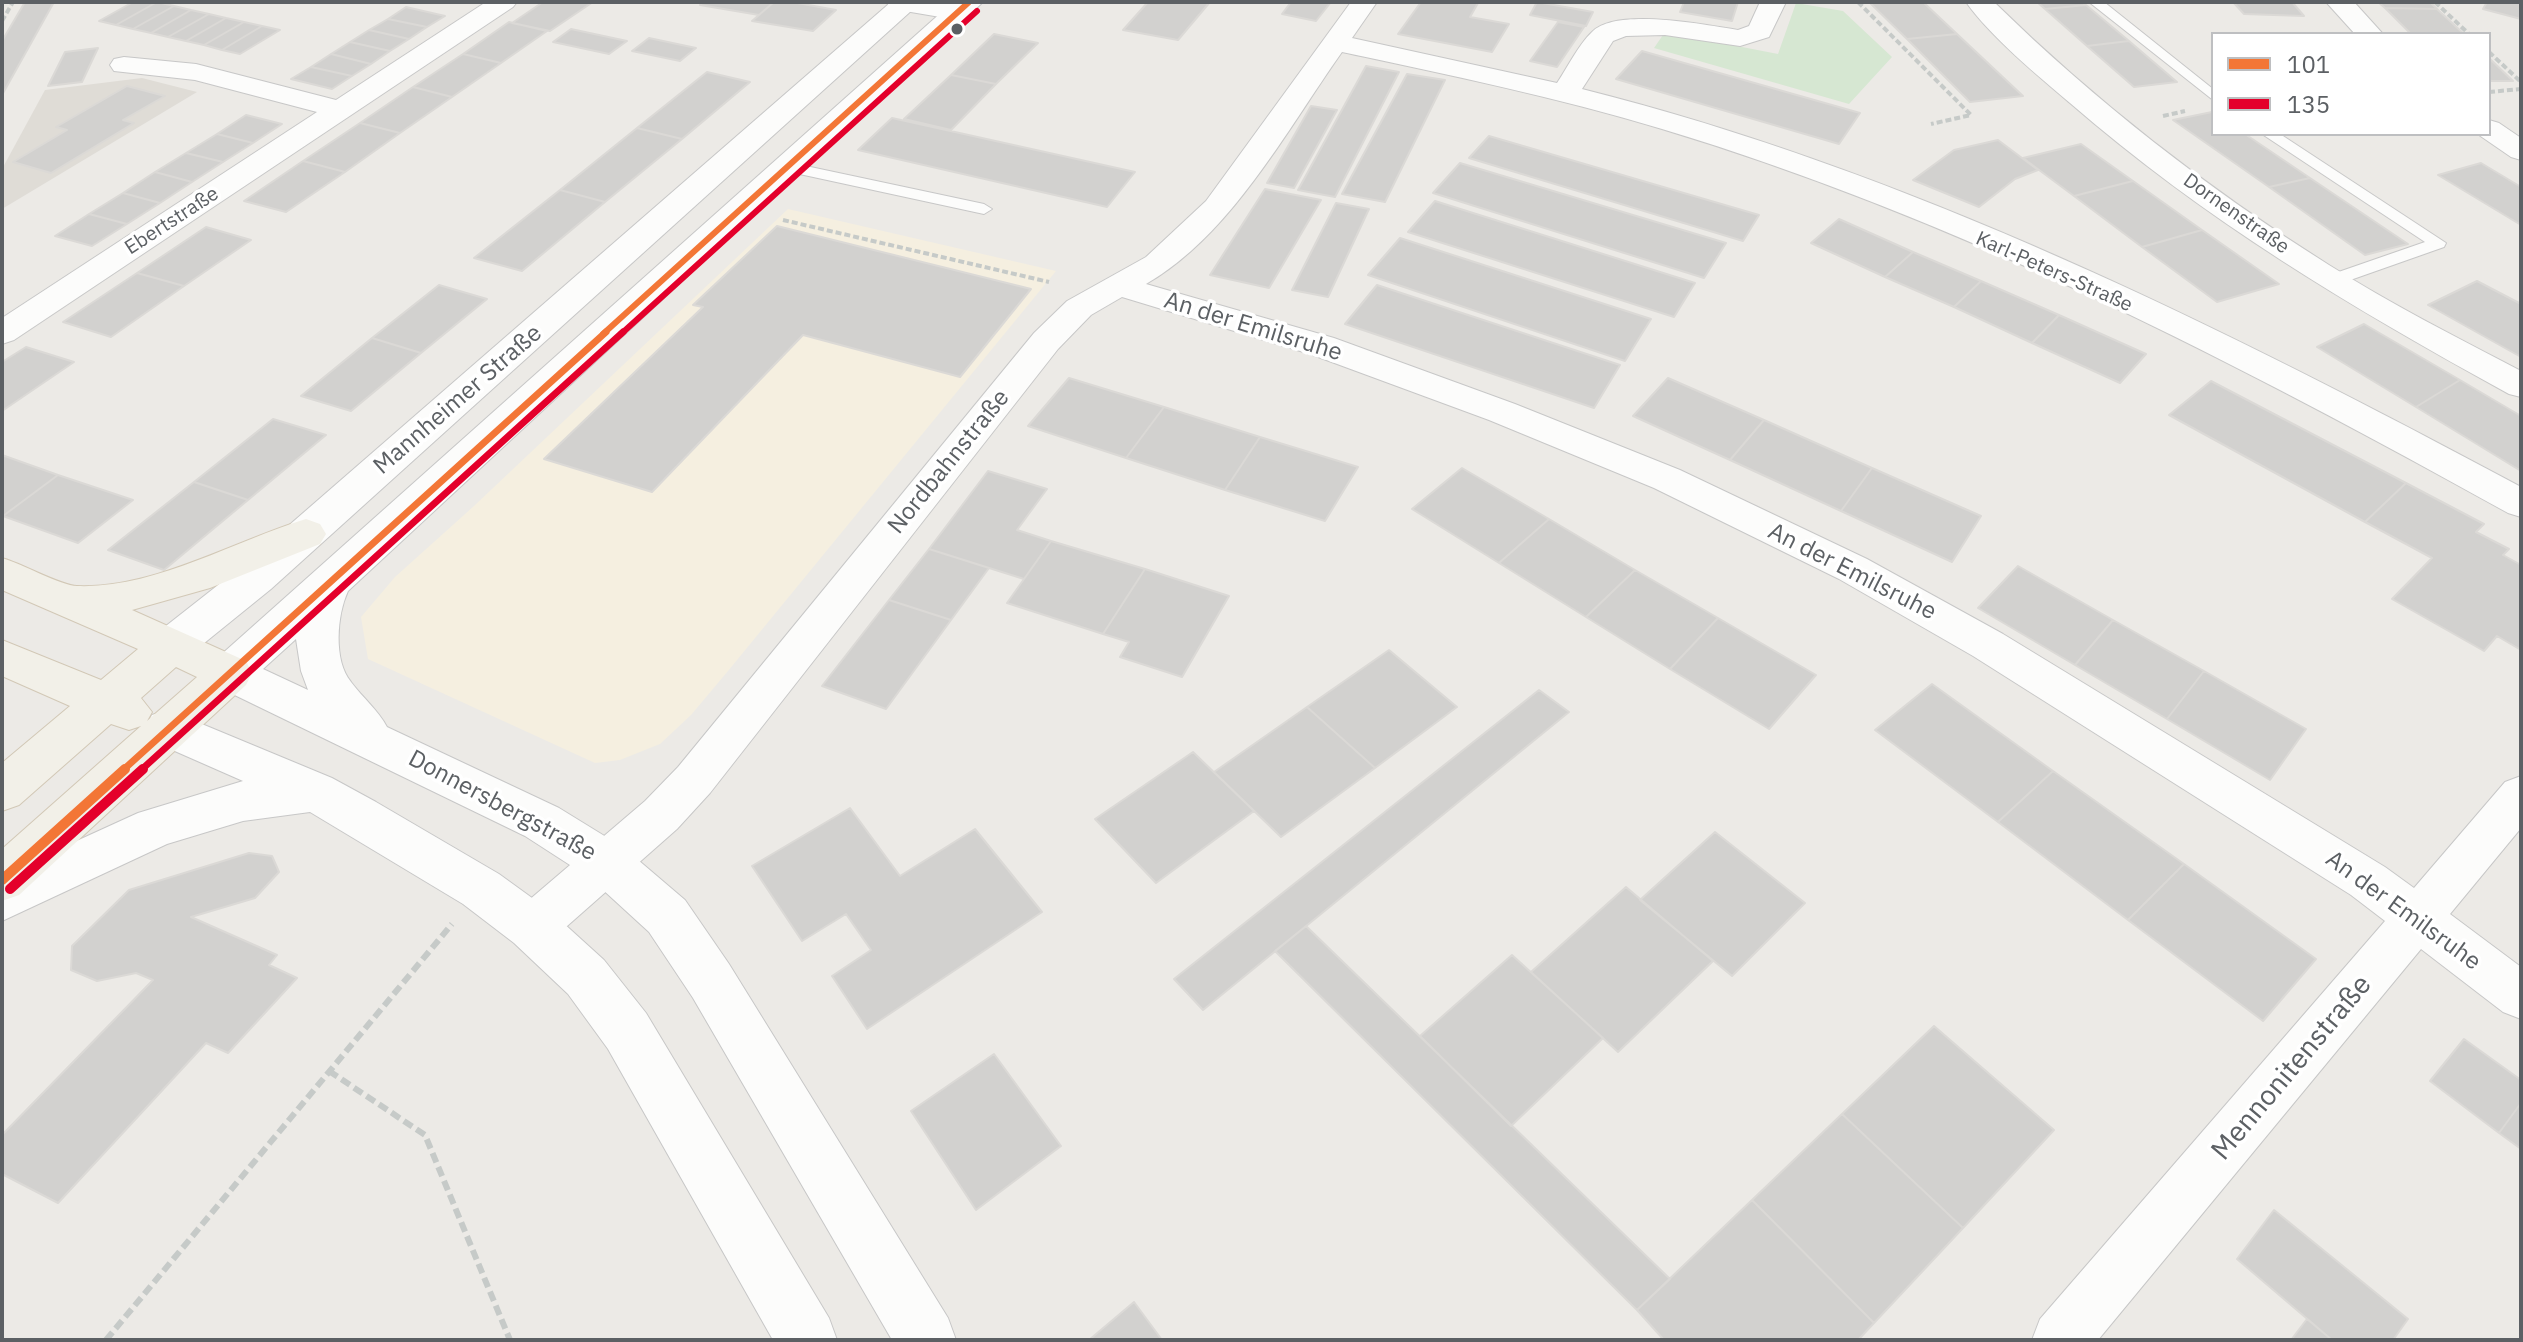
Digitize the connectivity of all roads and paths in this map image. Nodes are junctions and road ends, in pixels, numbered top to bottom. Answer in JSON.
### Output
{"nodes":[{"id":1,"x":13,"y":2,"type":"edge"},
{"id":2,"x":504,"y":2,"type":"edge"},
{"id":3,"x":904,"y":2,"type":"edge"},
{"id":4,"x":1364,"y":2,"type":"edge"},
{"id":5,"x":1773,"y":2,"type":"edge"},
{"id":6,"x":1858,"y":2,"type":"edge"},
{"id":7,"x":1979,"y":2,"type":"edge"},
{"id":8,"x":2096,"y":2,"type":"edge"},
{"id":9,"x":2339,"y":2,"type":"edge"},
{"id":10,"x":2435,"y":2,"type":"edge"},
{"id":11,"x":963,"y":7,"type":"edge"},
{"id":12,"x":5,"y":12,"type":"edge"},
{"id":13,"x":2,"y":21,"type":"edge"},
{"id":14,"x":2368,"y":32,"type":"edge"},
{"id":15,"x":2467,"y":32,"type":"edge"},
{"id":16,"x":1335,"y":43,"type":"junction"},
{"id":17,"x":2491,"y":54,"type":"edge"},
{"id":18,"x":124,"y":65,"type":"dead end"},
{"id":19,"x":2521,"y":82,"type":"edge"},
{"id":20,"x":2521,"y":89,"type":"edge"},
{"id":21,"x":2491,"y":92,"type":"edge"},
{"id":22,"x":1565,"y":93,"type":"junction"},
{"id":23,"x":2211,"y":94,"type":"edge"},
{"id":24,"x":2198,"y":108,"type":"dead end"},
{"id":25,"x":341,"y":110,"type":"junction"},
{"id":26,"x":2152,"y":118,"type":"dead end"},
{"id":27,"x":1931,"y":124,"type":"dead end"},
{"id":28,"x":2491,"y":130,"type":"edge"},
{"id":29,"x":2273,"y":136,"type":"edge"},
{"id":30,"x":2521,"y":151,"type":"edge"},
{"id":31,"x":787,"y":167,"type":"junction"},
{"id":32,"x":741,"y":208,"type":"junction"},
{"id":33,"x":984,"y":209,"type":"dead end"},
{"id":34,"x":2333,"y":280,"type":"junction"},
{"id":35,"x":1062,"y":285,"type":"dead end"},
{"id":36,"x":1115,"y":285,"type":"junction"},
{"id":37,"x":2,"y":333,"type":"edge"},
{"id":38,"x":2521,"y":386,"type":"edge"},
{"id":39,"x":2521,"y":504,"type":"edge"},
{"id":40,"x":306,"y":534,"type":"junction"},
{"id":41,"x":2,"y":573,"type":"edge"},
{"id":42,"x":329,"y":586,"type":"junction"},
{"id":43,"x":73,"y":602,"type":"junction"},
{"id":44,"x":172,"y":645,"type":"junction"},
{"id":45,"x":2,"y":657,"type":"edge"},
{"id":46,"x":230,"y":673,"type":"junction"},
{"id":47,"x":105,"y":701,"type":"junction"},
{"id":48,"x":168,"y":728,"type":"junction"},
{"id":49,"x":375,"y":740,"type":"junction"},
{"id":50,"x":2,"y":791,"type":"edge"},
{"id":51,"x":315,"y":792,"type":"junction"},
{"id":52,"x":2521,"y":795,"type":"edge"},
{"id":53,"x":607,"y":863,"type":"junction"},
{"id":54,"x":2,"y":880,"type":"edge"},
{"id":55,"x":481,"y":889,"type":"junction"},
{"id":56,"x":2,"y":899,"type":"edge"},
{"id":57,"x":2417,"y":920,"type":"junction"},
{"id":58,"x":532,"y":927,"type":"junction"},
{"id":59,"x":2521,"y":996,"type":"edge"},
{"id":60,"x":329,"y":1071,"type":"junction"},
{"id":61,"x":106,"y":1340,"type":"edge"},
{"id":62,"x":510,"y":1340,"type":"edge"},
{"id":63,"x":807,"y":1340,"type":"edge"},
{"id":64,"x":926,"y":1340,"type":"edge"},
{"id":65,"x":2061,"y":1340,"type":"edge"}],
"edges":[{"from":1,"to":12,"type":"path"},
{"from":2,"to":25,"type":"street","name":"Ebertstraße"},
{"from":3,"to":11,"type":"street"},
{"from":3,"to":40,"type":"main road","name":"Mannheimer Straße"},
{"from":4,"to":16,"type":"street","name":"Nordbahnstraße"},
{"from":5,"to":22,"type":"street"},
{"from":6,"to":27,"type":"path"},
{"from":7,"to":34,"type":"street","name":"Dornenstraße"},
{"from":8,"to":23,"type":"lane"},
{"from":9,"to":14,"type":"street"},
{"from":10,"to":15,"type":"path"},
{"from":11,"to":31,"type":"main road","name":"Mannheimer Straße"},
{"from":12,"to":13,"type":"path"},
{"from":16,"to":22,"type":"street","name":"Karl-Peters-Straße"},
{"from":16,"to":36,"type":"street","name":"Nordbahnstraße"},
{"from":17,"to":19,"type":"path"},
{"from":18,"to":25,"type":"street"},
{"from":20,"to":21,"type":"path"},
{"from":22,"to":39,"type":"street","name":"Karl-Peters-Straße"},
{"from":24,"to":26,"type":"path"},
{"from":25,"to":37,"type":"street","name":"Ebertstraße"},
{"from":28,"to":30,"type":"street"},
{"from":29,"to":34,"type":"lane"},
{"from":31,"to":32,"type":"main road","name":"Mannheimer Straße"},
{"from":31,"to":33,"type":"lane"},
{"from":32,"to":35,"type":"path"},
{"from":32,"to":42,"type":"main road","name":"Mannheimer Straße"},
{"from":34,"to":38,"type":"street","name":"Dornenstraße"},
{"from":36,"to":53,"type":"street","name":"Nordbahnstraße"},
{"from":36,"to":57,"type":"street","name":"An der Emilsruhe"},
{"from":40,"to":43,"type":"main road"},
{"from":40,"to":44,"type":"main road","name":"Mannheimer Straße"},
{"from":41,"to":43,"type":"main road","name":"Donnersbergstraße"},
{"from":42,"to":46,"type":"main road","name":"Mannheimer Straße"},
{"from":42,"to":49,"type":"main road"},
{"from":43,"to":44,"type":"main road","name":"Donnersbergstraße"},
{"from":44,"to":46,"type":"main road","name":"Donnersbergstraße"},
{"from":44,"to":47,"type":"main road","name":"Mannheimer Straße"},
{"from":45,"to":47,"type":"main road"},
{"from":46,"to":48,"type":"main road","name":"Mannheimer Straße"},
{"from":46,"to":49,"type":"main road","name":"Donnersbergstraße"},
{"from":47,"to":48,"type":"main road"},
{"from":47,"to":50,"type":"main road","name":"Mannheimer Straße"},
{"from":48,"to":51,"type":"main road"},
{"from":48,"to":54,"type":"main road","name":"Mannheimer Straße"},
{"from":49,"to":53,"type":"main road","name":"Donnersbergstraße"},
{"from":51,"to":55,"type":"main road"},
{"from":51,"to":56,"type":"main road"},
{"from":52,"to":57,"type":"street","name":"Mennonitenstraße"},
{"from":53,"to":58,"type":"street","name":"Nordbahnstraße"},
{"from":53,"to":64,"type":"main road","name":"Donnersbergstraße"},
{"from":55,"to":58,"type":"main road"},
{"from":55,"to":60,"type":"path"},
{"from":57,"to":59,"type":"street","name":"An der Emilsruhe"},
{"from":57,"to":65,"type":"street","name":"Mennonitenstraße"},
{"from":58,"to":63,"type":"main road"},
{"from":60,"to":61,"type":"path"},
{"from":60,"to":62,"type":"path"}]}
